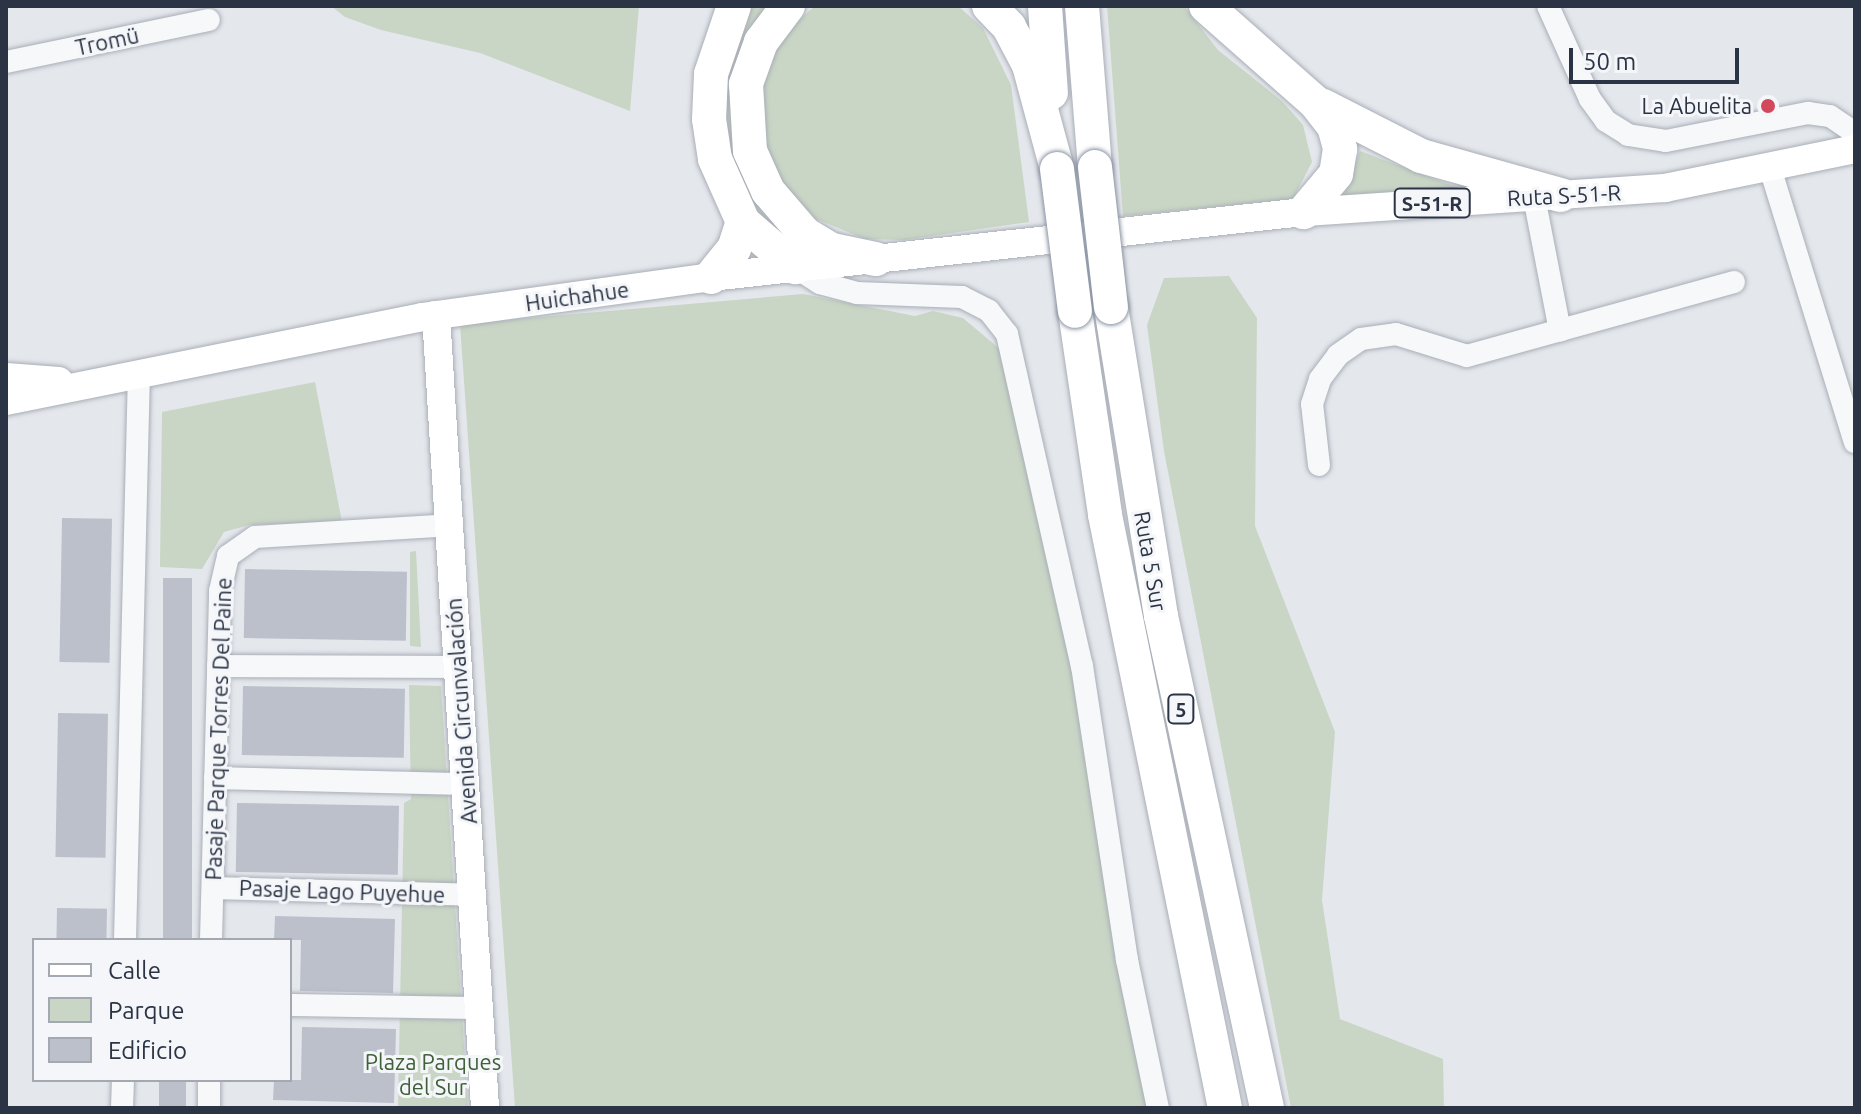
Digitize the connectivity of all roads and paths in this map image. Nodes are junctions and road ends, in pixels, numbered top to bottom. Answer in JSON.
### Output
{"nodes":[{"id":1,"x":734,"y":6,"type":"edge"},
{"id":2,"x":788,"y":6,"type":"edge"},
{"id":3,"x":989,"y":6,"type":"edge"},
{"id":4,"x":1045,"y":6,"type":"edge"},
{"id":5,"x":1082,"y":6,"type":"edge"},
{"id":6,"x":1206,"y":6,"type":"edge"},
{"id":7,"x":1548,"y":6,"type":"edge"},
{"id":8,"x":181,"y":16,"type":"edge"},
{"id":9,"x":209,"y":20,"type":"dead end"},
{"id":10,"x":6,"y":62,"type":"edge"},
{"id":11,"x":1315,"y":102,"type":"junction"},
{"id":12,"x":1855,"y":133,"type":"edge"},
{"id":13,"x":1855,"y":149,"type":"edge"},
{"id":14,"x":1770,"y":168,"type":"junction"},
{"id":15,"x":1057,"y":169,"type":"junction"},
{"id":16,"x":1548,"y":196,"type":"junction"},
{"id":17,"x":1304,"y":212,"type":"junction"},
{"id":18,"x":743,"y":222,"type":"junction"},
{"id":19,"x":1078,"y":233,"type":"joint"},
{"id":20,"x":876,"y":259,"type":"junction"},
{"id":21,"x":795,"y":267,"type":"junction"},
{"id":22,"x":711,"y":277,"type":"junction"},
{"id":23,"x":1734,"y":282,"type":"dead end"},
{"id":24,"x":436,"y":315,"type":"junction"},
{"id":25,"x":1560,"y":331,"type":"junction"},
{"id":26,"x":139,"y":373,"type":"junction"},
{"id":27,"x":6,"y":377,"type":"edge"},
{"id":28,"x":80,"y":384,"type":"junction"},
{"id":29,"x":6,"y":401,"type":"edge"},
{"id":30,"x":1855,"y":442,"type":"edge"},
{"id":31,"x":1319,"y":465,"type":"dead end"},
{"id":32,"x":449,"y":525,"type":"junction"},
{"id":33,"x":218,"y":666,"type":"junction"},
{"id":34,"x":458,"y":667,"type":"junction"},
{"id":35,"x":215,"y":778,"type":"junction"},
{"id":36,"x":465,"y":784,"type":"junction"},
{"id":37,"x":213,"y":888,"type":"junction"},
{"id":38,"x":472,"y":895,"type":"junction"},
{"id":39,"x":125,"y":938,"type":"edge"},
{"id":40,"x":211,"y":938,"type":"edge"},
{"id":41,"x":292,"y":1005,"type":"edge"},
{"id":42,"x":479,"y":1008,"type":"junction"},
{"id":43,"x":123,"y":1082,"type":"edge"},
{"id":44,"x":209,"y":1082,"type":"edge"},
{"id":45,"x":122,"y":1108,"type":"edge"},
{"id":46,"x":209,"y":1108,"type":"edge"},
{"id":47,"x":485,"y":1108,"type":"edge"},
{"id":48,"x":1158,"y":1108,"type":"edge"},
{"id":49,"x":1225,"y":1108,"type":"edge"},
{"id":50,"x":1267,"y":1108,"type":"edge"}],
"edges":[{"from":1,"to":18,"type":"highway"},
{"from":2,"to":20,"type":"highway"},
{"from":3,"to":15,"type":"highway"},
{"from":4,"to":15,"type":"highway","name":"Ruta 5 Sur","number":"5"},
{"from":5,"to":50,"type":"highway","name":"Ruta 5 Sur","number":"5","bridge":true},
{"from":6,"to":11,"type":"highway"},
{"from":7,"to":12,"type":"street"},
{"from":8,"to":9,"type":"street","name":"Tromü"},
{"from":8,"to":10,"type":"street","name":"Tromü"},
{"from":11,"to":16,"type":"highway"},
{"from":11,"to":17,"type":"highway"},
{"from":13,"to":14,"type":"main road","name":"Ruta S-51-R","number":"S-51-R"},
{"from":14,"to":16,"type":"main road","name":"Ruta S-51-R","number":"S-51-R"},
{"from":14,"to":30,"type":"street"},
{"from":15,"to":49,"type":"highway","name":"Ruta 5 Sur","number":"5","bridge":true},
{"from":16,"to":17,"type":"main road","name":"Ruta S-51-R","number":"S-51-R"},
{"from":16,"to":25,"type":"street"},
{"from":17,"to":19,"type":"main road","name":"Ruta S-51-R","number":"S-51-R"},
{"from":18,"to":21,"type":"highway"},
{"from":18,"to":22,"type":"highway"},
{"from":19,"to":20,"type":"main road","name":"Huichahue"},
{"from":20,"to":21,"type":"main road","name":"Huichahue"},
{"from":21,"to":22,"type":"main road","name":"Huichahue"},
{"from":21,"to":48,"type":"street"},
{"from":22,"to":24,"type":"main road","name":"Huichahue"},
{"from":23,"to":25,"type":"street"},
{"from":24,"to":26,"type":"main road","name":"Huichahue"},
{"from":24,"to":32,"type":"main road","name":"Avenida Circunvalación"},
{"from":25,"to":31,"type":"street"},
{"from":26,"to":28,"type":"main road","name":"Huichahue"},
{"from":26,"to":39,"type":"street"},
{"from":27,"to":28,"type":"main road","name":"Huichahue"},
{"from":28,"to":29,"type":"main road","name":"Huichahue"},
{"from":32,"to":33,"type":"street","name":"Pasaje Parque Torres Del Paine"},
{"from":32,"to":34,"type":"main road","name":"Avenida Circunvalación"},
{"from":33,"to":34,"type":"street"},
{"from":33,"to":35,"type":"street","name":"Pasaje Parque Torres Del Paine"},
{"from":34,"to":36,"type":"main road","name":"Avenida Circunvalación"},
{"from":35,"to":36,"type":"street"},
{"from":35,"to":37,"type":"street","name":"Pasaje Parque Torres Del Paine"},
{"from":36,"to":38,"type":"main road","name":"Avenida Circunvalación"},
{"from":37,"to":38,"type":"street","name":"Pasaje Lago Puyehue"},
{"from":37,"to":40,"type":"street","name":"Pasaje Parque Torres Del Paine"},
{"from":38,"to":42,"type":"main road","name":"Avenida Circunvalación"},
{"from":41,"to":42,"type":"street"},
{"from":42,"to":47,"type":"main road","name":"Avenida Circunvalación"},
{"from":43,"to":45,"type":"street"},
{"from":44,"to":46,"type":"street"}]}
